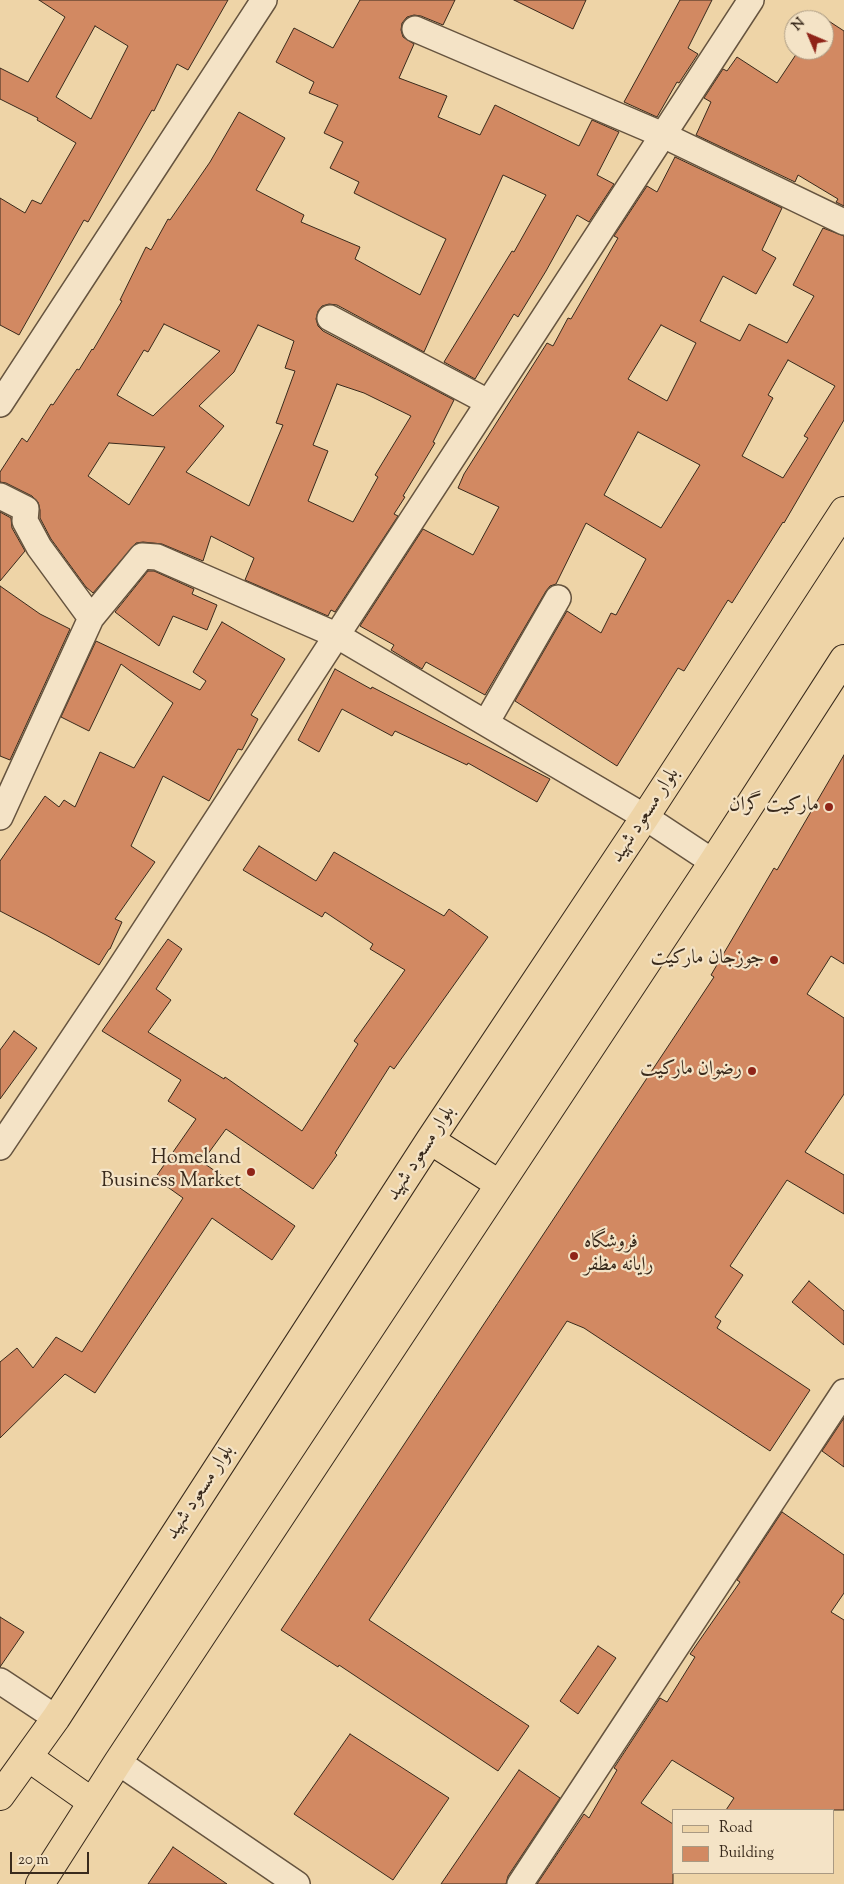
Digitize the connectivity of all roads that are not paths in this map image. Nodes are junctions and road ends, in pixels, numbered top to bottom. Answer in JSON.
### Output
{"nodes":[{"id":1,"x":264,"y":0,"type":"edge"},
{"id":2,"x":752,"y":0,"type":"edge"},
{"id":3,"x":415,"y":29,"type":"dead end"},
{"id":4,"x":663,"y":135,"type":"junction"},
{"id":5,"x":844,"y":222,"type":"edge"},
{"id":6,"x":330,"y":318,"type":"dead end"},
{"id":7,"x":3,"y":393,"type":"edge"},
{"id":8,"x":488,"y":402,"type":"junction"},
{"id":9,"x":0,"y":496,"type":"edge"},
{"id":10,"x":844,"y":511,"type":"edge"},
{"id":11,"x":558,"y":598,"type":"dead end"},
{"id":12,"x":91,"y":618,"type":"junction"},
{"id":13,"x":336,"y":635,"type":"junction"},
{"id":14,"x":844,"y":660,"type":"edge"},
{"id":15,"x":486,"y":723,"type":"junction"},
{"id":16,"x":0,"y":817,"type":"edge"},
{"id":17,"x":646,"y":817,"type":"junction"},
{"id":18,"x":713,"y":862,"type":"junction"},
{"id":19,"x":430,"y":1140,"type":"junction"},
{"id":20,"x":0,"y":1147,"type":"edge"},
{"id":21,"x":499,"y":1184,"type":"junction"},
{"id":22,"x":844,"y":1392,"type":"edge"},
{"id":23,"x":0,"y":1681,"type":"edge"},
{"id":24,"x":56,"y":1718,"type":"junction"},
{"id":25,"x":28,"y":1757,"type":"junction"},
{"id":26,"x":118,"y":1762,"type":"junction"},
{"id":27,"x":0,"y":1796,"type":"edge"},
{"id":28,"x":92,"y":1802,"type":"junction"},
{"id":29,"x":40,"y":1884,"type":"edge"},
{"id":30,"x":297,"y":1884,"type":"edge"},
{"id":31,"x":520,"y":1884,"type":"edge"}],
"edges":[{"from":1,"to":7,"type":"street"},
{"from":2,"to":4,"type":"street"},
{"from":3,"to":4,"type":"street"},
{"from":4,"to":5,"type":"street"},
{"from":4,"to":8,"type":"street"},
{"from":6,"to":8,"type":"street"},
{"from":8,"to":13,"type":"street"},
{"from":9,"to":12,"type":"street"},
{"from":10,"to":17,"type":"main road","name":"بلوار مسعود شهید"},
{"from":11,"to":15,"type":"street"},
{"from":12,"to":13,"type":"street"},
{"from":12,"to":16,"type":"street"},
{"from":13,"to":15,"type":"street"},
{"from":13,"to":20,"type":"street"},
{"from":14,"to":18,"type":"main road"},
{"from":15,"to":17,"type":"street"},
{"from":17,"to":18,"type":"street"},
{"from":17,"to":19,"type":"main road","name":"بلوار مسعود شهید"},
{"from":18,"to":21,"type":"main road"},
{"from":19,"to":21,"type":"main road"},
{"from":19,"to":24,"type":"main road","name":"بلوار مسعود شهید"},
{"from":21,"to":26,"type":"main road"},
{"from":22,"to":31,"type":"street"},
{"from":23,"to":24,"type":"street"},
{"from":24,"to":25,"type":"main road","name":"بلوار مسعود شهید"},
{"from":25,"to":27,"type":"main road","name":"بلوار مسعود شهید"},
{"from":25,"to":28,"type":"main road"},
{"from":26,"to":28,"type":"main road"},
{"from":26,"to":30,"type":"street"},
{"from":28,"to":29,"type":"main road"}]}
